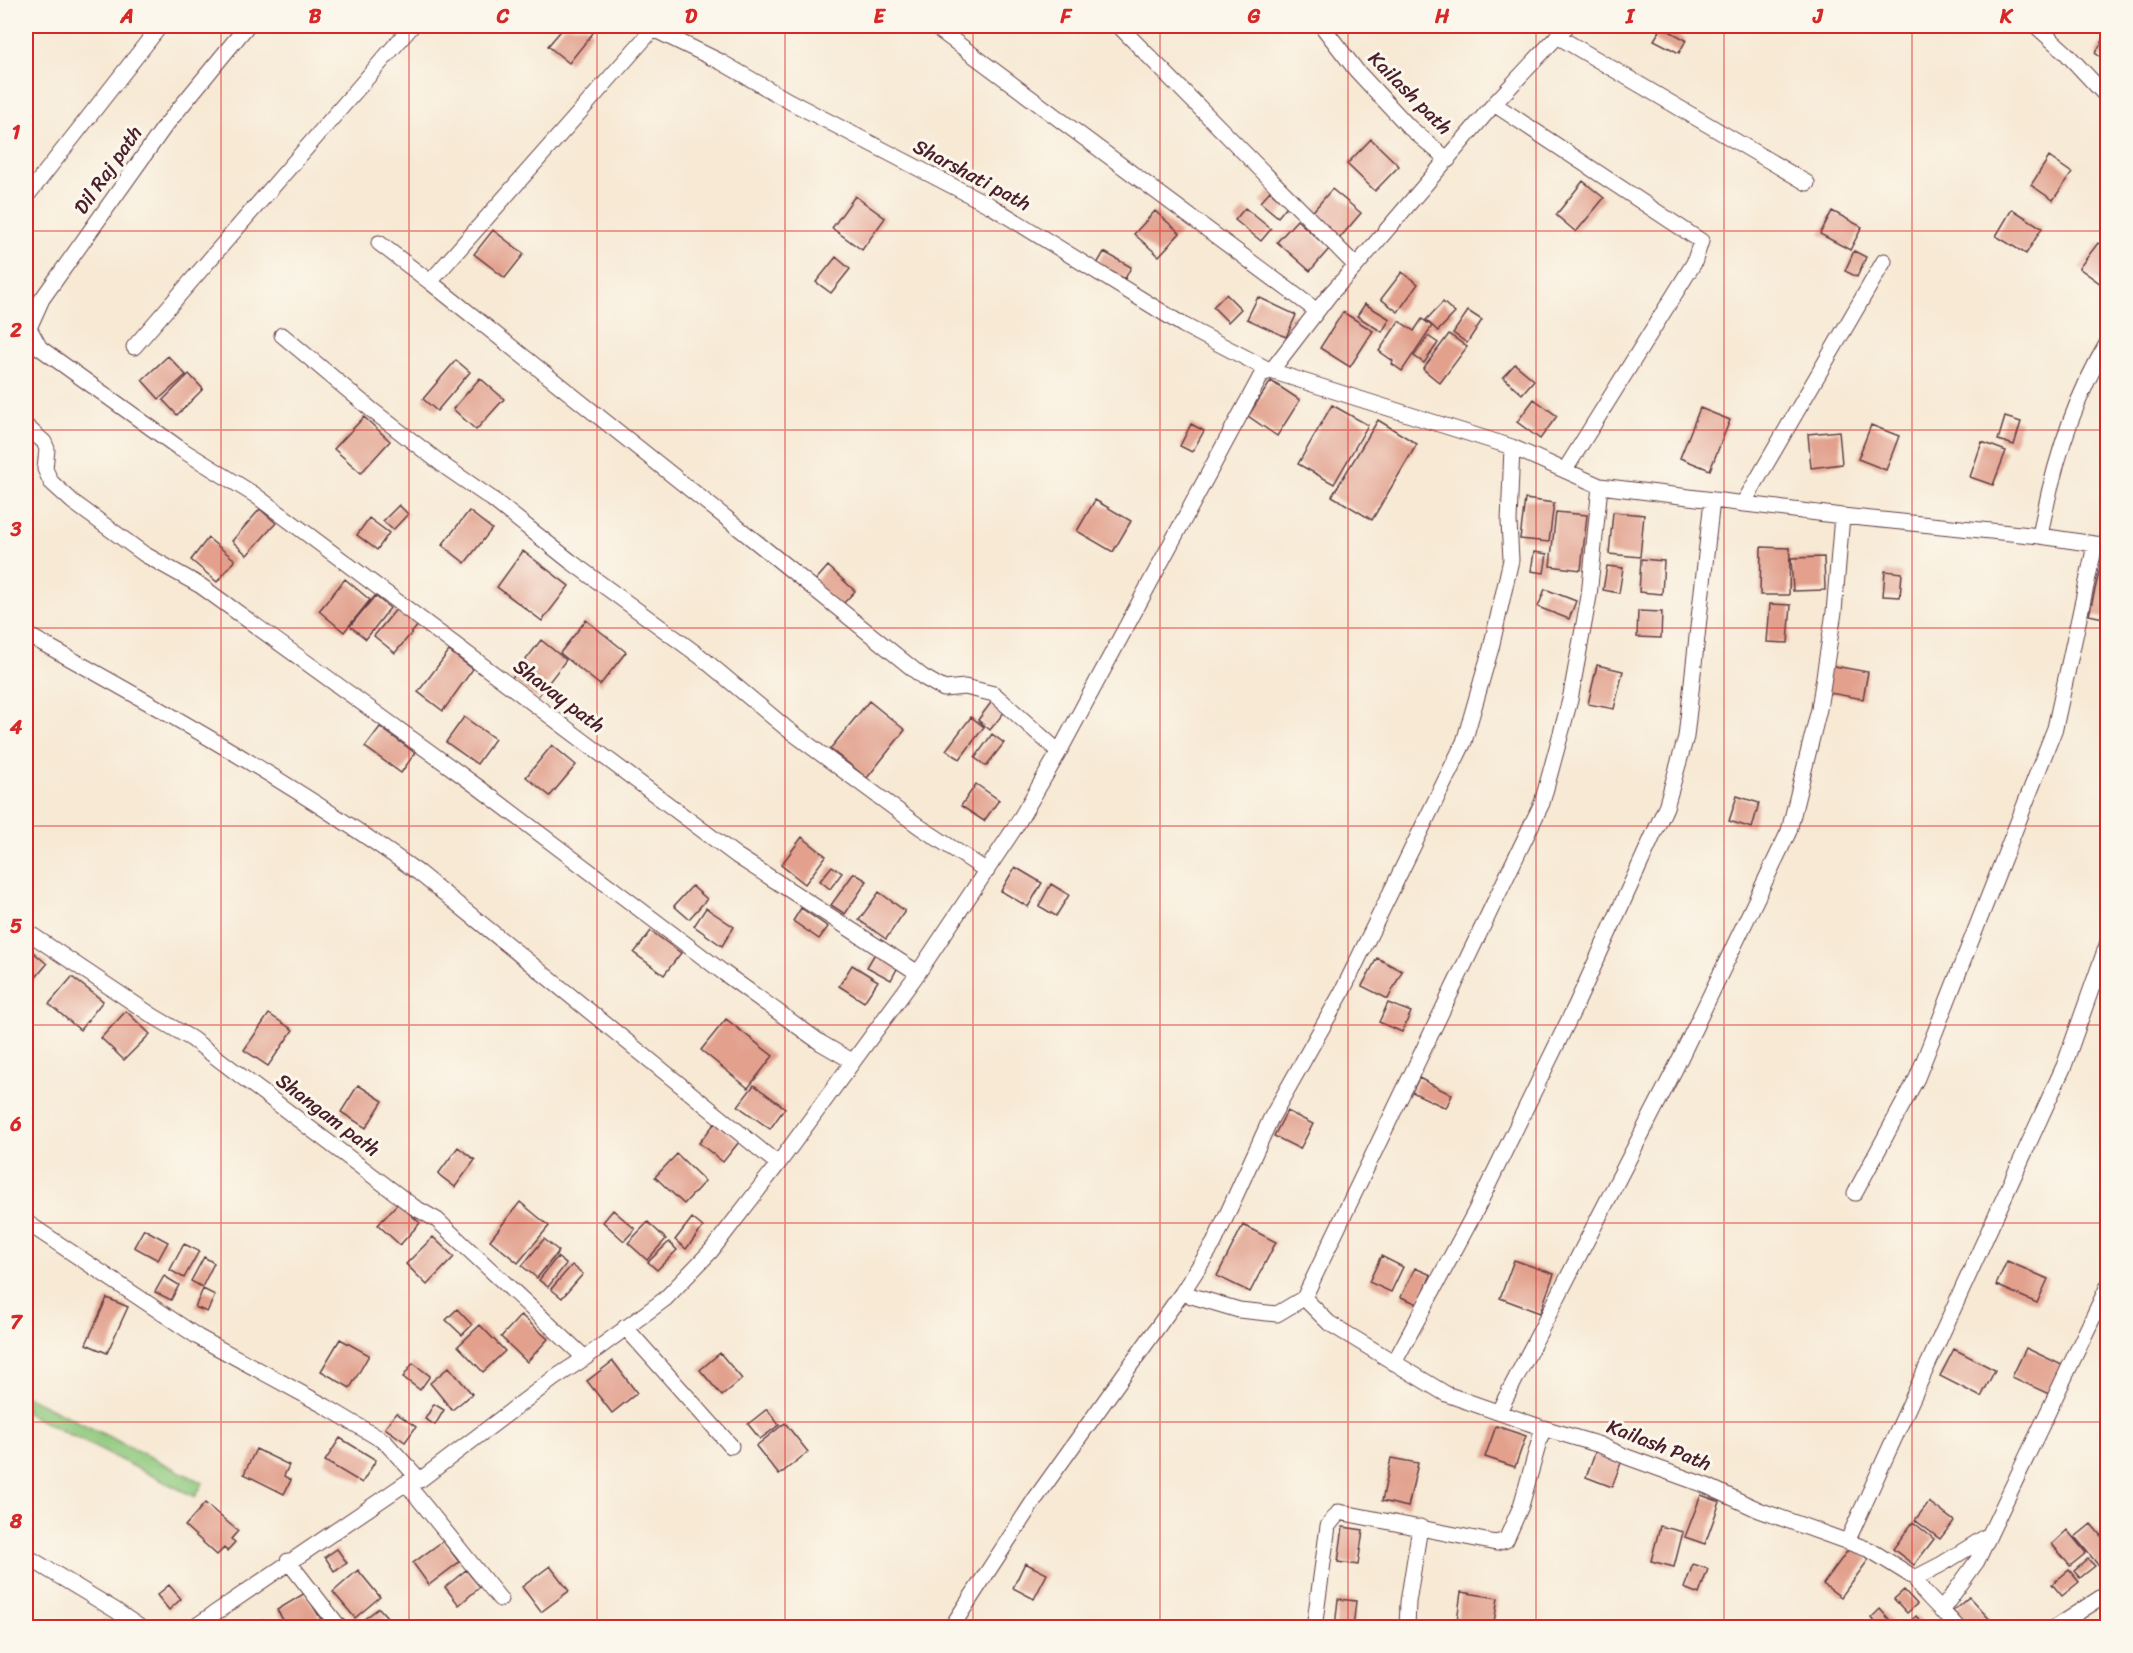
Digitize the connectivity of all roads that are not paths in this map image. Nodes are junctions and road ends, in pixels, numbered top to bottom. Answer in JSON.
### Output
{"nodes":[{"id":1,"x":160,"y":26,"type":"edge"},
{"id":2,"x":247,"y":26,"type":"edge"},
{"id":3,"x":412,"y":26,"type":"edge"},
{"id":4,"x":934,"y":26,"type":"edge"},
{"id":5,"x":1119,"y":26,"type":"edge"},
{"id":6,"x":1322,"y":26,"type":"edge"},
{"id":7,"x":2036,"y":26,"type":"edge"},
{"id":8,"x":650,"y":27,"type":"edge"},
{"id":9,"x":1562,"y":31,"type":"edge"},
{"id":10,"x":2108,"y":98,"type":"edge"},
{"id":11,"x":1494,"y":105,"type":"junction"},
{"id":12,"x":1448,"y":160,"type":"junction"},
{"id":13,"x":1807,"y":183,"type":"dead end"},
{"id":14,"x":26,"y":196,"type":"edge"},
{"id":15,"x":379,"y":243,"type":"dead end"},
{"id":16,"x":1884,"y":261,"type":"dead end"},
{"id":17,"x":1356,"y":266,"type":"junction"},
{"id":18,"x":430,"y":282,"type":"junction"},
{"id":19,"x":1317,"y":311,"type":"junction"},
{"id":20,"x":282,"y":335,"type":"dead end"},
{"id":21,"x":2108,"y":342,"type":"edge"},
{"id":22,"x":135,"y":347,"type":"dead end"},
{"id":23,"x":40,"y":348,"type":"joint"},
{"id":24,"x":1271,"y":371,"type":"junction"},
{"id":25,"x":26,"y":426,"type":"edge"},
{"id":26,"x":1512,"y":447,"type":"junction"},
{"id":27,"x":1565,"y":470,"type":"junction"},
{"id":28,"x":1600,"y":486,"type":"junction"},
{"id":29,"x":1712,"y":500,"type":"junction"},
{"id":30,"x":1743,"y":504,"type":"junction"},
{"id":31,"x":1842,"y":516,"type":"junction"},
{"id":32,"x":2040,"y":536,"type":"junction"},
{"id":33,"x":2101,"y":545,"type":"edge"},
{"id":34,"x":26,"y":634,"type":"edge"},
{"id":35,"x":1059,"y":752,"type":"junction"},
{"id":36,"x":987,"y":871,"type":"junction"},
{"id":37,"x":26,"y":930,"type":"edge"},
{"id":38,"x":2108,"y":942,"type":"edge"},
{"id":39,"x":918,"y":973,"type":"junction"},
{"id":40,"x":852,"y":1061,"type":"junction"},
{"id":41,"x":778,"y":1164,"type":"junction"},
{"id":42,"x":1855,"y":1193,"type":"dead end"},
{"id":43,"x":26,"y":1222,"type":"edge"},
{"id":44,"x":2108,"y":1286,"type":"edge"},
{"id":45,"x":1182,"y":1293,"type":"junction"},
{"id":46,"x":1304,"y":1298,"type":"junction"},
{"id":47,"x":625,"y":1327,"type":"junction"},
{"id":48,"x":585,"y":1358,"type":"junction"},
{"id":49,"x":1394,"y":1363,"type":"junction"},
{"id":50,"x":1499,"y":1411,"type":"junction"},
{"id":51,"x":1543,"y":1428,"type":"junction"},
{"id":52,"x":731,"y":1446,"type":"dead end"},
{"id":53,"x":413,"y":1482,"type":"junction"},
{"id":54,"x":1420,"y":1527,"type":"junction"},
{"id":55,"x":1989,"y":1535,"type":"junction"},
{"id":56,"x":1847,"y":1542,"type":"junction"},
{"id":57,"x":26,"y":1556,"type":"edge"},
{"id":58,"x":288,"y":1561,"type":"junction"},
{"id":59,"x":1915,"y":1578,"type":"junction"},
{"id":60,"x":2108,"y":1593,"type":"edge"},
{"id":61,"x":500,"y":1599,"type":"dead end"},
{"id":62,"x":1941,"y":1611,"type":"junction"},
{"id":63,"x":141,"y":1628,"type":"edge"},
{"id":64,"x":193,"y":1628,"type":"edge"},
{"id":65,"x":340,"y":1628,"type":"edge"},
{"id":66,"x":951,"y":1628,"type":"edge"},
{"id":67,"x":1314,"y":1628,"type":"edge"},
{"id":68,"x":1407,"y":1628,"type":"edge"},
{"id":69,"x":1958,"y":1628,"type":"edge"},
{"id":70,"x":2054,"y":1628,"type":"edge"}],
"edges":[{"from":1,"to":14,"type":"street"},
{"from":2,"to":23,"type":"street","name":"Dil Raj path"},
{"from":3,"to":22,"type":"street"},
{"from":4,"to":19,"type":"street"},
{"from":5,"to":17,"type":"street"},
{"from":6,"to":12,"type":"street","name":"Kailash path"},
{"from":7,"to":10,"type":"street"},
{"from":8,"to":18,"type":"street"},
{"from":8,"to":24,"type":"street","name":"Sharshati path"},
{"from":9,"to":11,"type":"street"},
{"from":9,"to":13,"type":"street"},
{"from":11,"to":12,"type":"street"},
{"from":11,"to":27,"type":"street"},
{"from":12,"to":17,"type":"street"},
{"from":15,"to":18,"type":"street"},
{"from":16,"to":30,"type":"street"},
{"from":17,"to":19,"type":"street"},
{"from":18,"to":35,"type":"street"},
{"from":19,"to":24,"type":"street"},
{"from":20,"to":36,"type":"street"},
{"from":21,"to":32,"type":"street"},
{"from":23,"to":39,"type":"street","name":"Shavay path"},
{"from":24,"to":26,"type":"street","name":"Sharshati path"},
{"from":24,"to":35,"type":"street"},
{"from":25,"to":40,"type":"street"},
{"from":26,"to":27,"type":"street","name":"Sharshati path"},
{"from":26,"to":45,"type":"street"},
{"from":27,"to":28,"type":"street","name":"Sharshati path"},
{"from":28,"to":29,"type":"street","name":"Sharshati path"},
{"from":28,"to":46,"type":"street"},
{"from":29,"to":30,"type":"street","name":"Sharshati path"},
{"from":29,"to":49,"type":"street"},
{"from":30,"to":31,"type":"street","name":"Sharshati path"},
{"from":31,"to":32,"type":"street","name":"Sharshati path"},
{"from":31,"to":50,"type":"street"},
{"from":32,"to":33,"type":"street","name":"Sharshati path"},
{"from":33,"to":42,"type":"street"},
{"from":34,"to":41,"type":"street"},
{"from":35,"to":36,"type":"street"},
{"from":36,"to":39,"type":"street"},
{"from":37,"to":48,"type":"street","name":"Shangam path"},
{"from":38,"to":56,"type":"street"},
{"from":39,"to":40,"type":"street"},
{"from":40,"to":41,"type":"street"},
{"from":41,"to":47,"type":"street"},
{"from":43,"to":53,"type":"street"},
{"from":44,"to":55,"type":"street"},
{"from":45,"to":46,"type":"street"},
{"from":45,"to":66,"type":"street"},
{"from":46,"to":49,"type":"street","name":"Kailash Path"},
{"from":47,"to":48,"type":"street"},
{"from":47,"to":52,"type":"street"},
{"from":48,"to":53,"type":"street"},
{"from":49,"to":50,"type":"street","name":"Kailash Path"},
{"from":50,"to":51,"type":"street","name":"Kailash Path"},
{"from":51,"to":54,"type":"street"},
{"from":51,"to":56,"type":"street","name":"Kailash Path"},
{"from":53,"to":58,"type":"street"},
{"from":53,"to":61,"type":"street"},
{"from":54,"to":67,"type":"street"},
{"from":54,"to":68,"type":"street"},
{"from":55,"to":59,"type":"street"},
{"from":55,"to":62,"type":"street"},
{"from":56,"to":59,"type":"street","name":"Kailash Path"},
{"from":57,"to":63,"type":"street"},
{"from":58,"to":64,"type":"street"},
{"from":58,"to":65,"type":"street"},
{"from":59,"to":62,"type":"street","name":"Kailash Path"},
{"from":60,"to":70,"type":"street"},
{"from":62,"to":69,"type":"street","name":"Kailash Path"}]}
